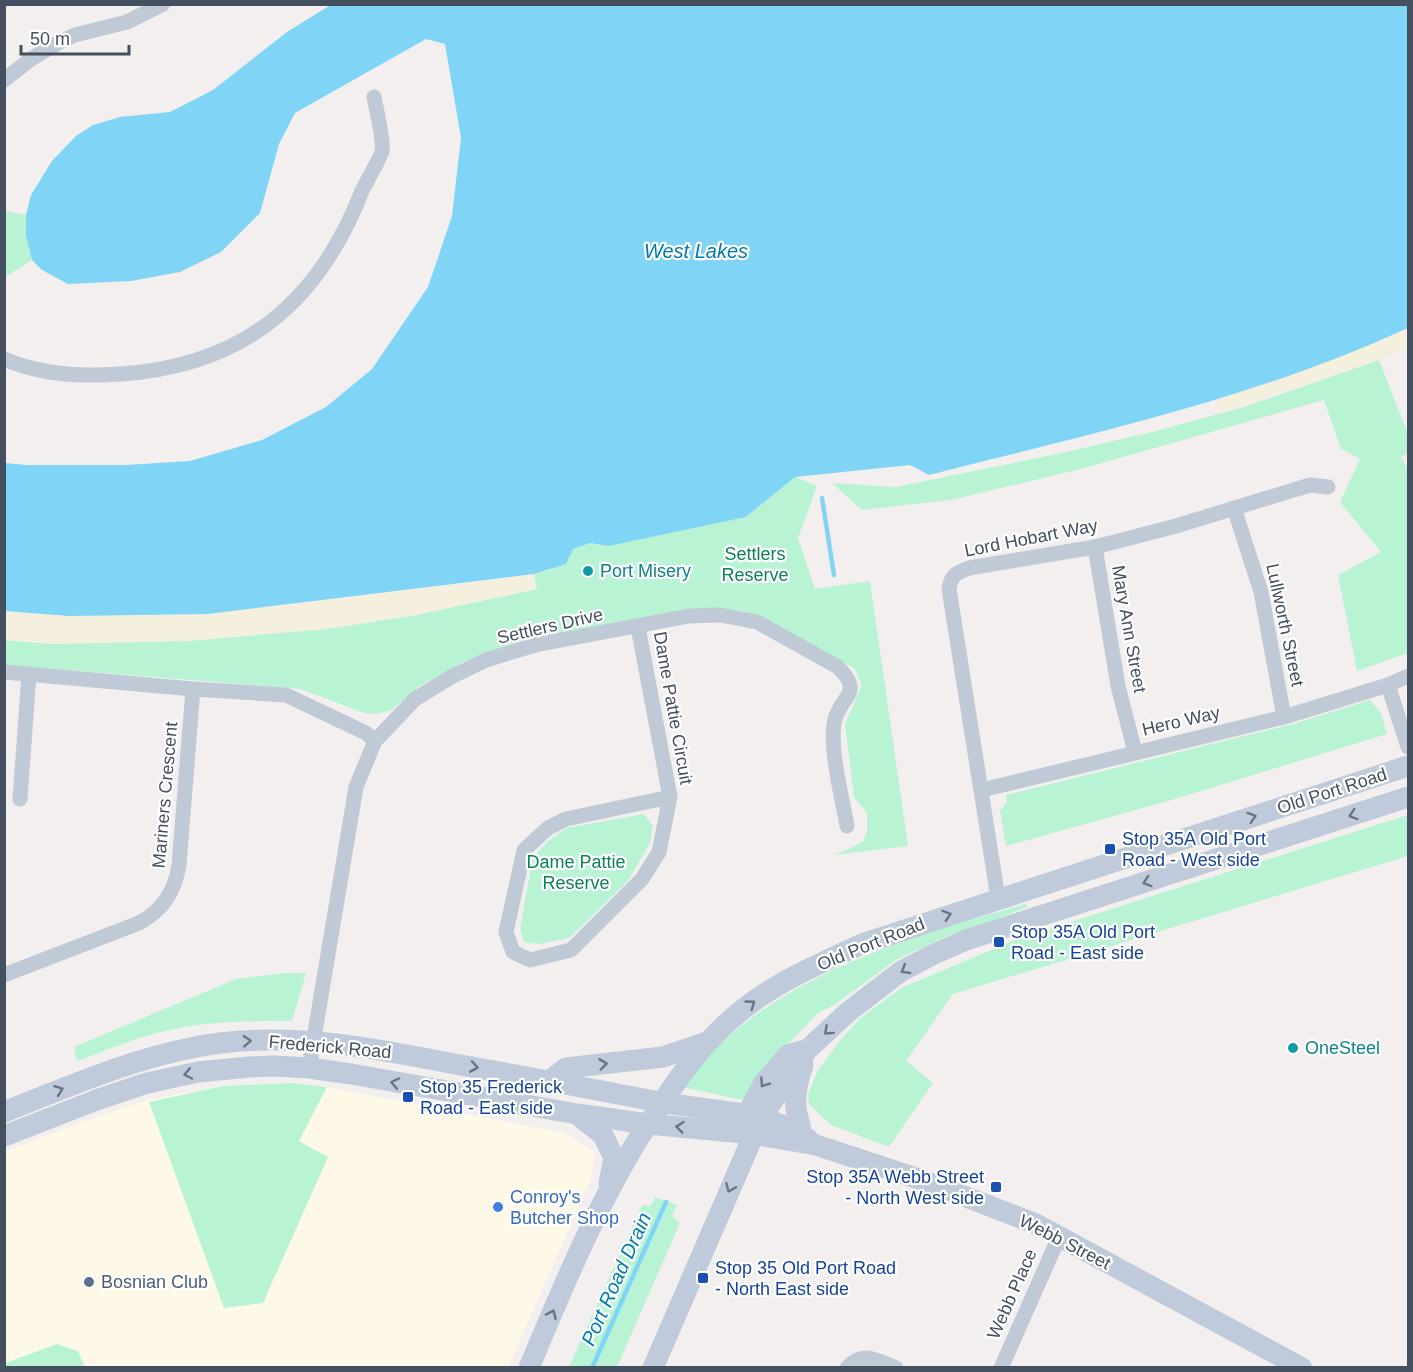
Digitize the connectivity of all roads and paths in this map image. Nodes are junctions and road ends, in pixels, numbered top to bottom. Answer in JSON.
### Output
{"nodes":[{"id":1,"x":162,"y":4,"type":"edge"},
{"id":2,"x":4,"y":80,"type":"edge"},
{"id":3,"x":374,"y":96,"type":"dead end"},
{"id":4,"x":4,"y":359,"type":"edge"},
{"id":5,"x":1328,"y":488,"type":"dead end"},
{"id":6,"x":1234,"y":508,"type":"junction"},
{"id":7,"x":1095,"y":547,"type":"junction"},
{"id":8,"x":638,"y":627,"type":"junction"},
{"id":9,"x":4,"y":672,"type":"edge"},
{"id":10,"x":29,"y":674,"type":"junction"},
{"id":11,"x":1408,"y":676,"type":"edge"},
{"id":12,"x":1388,"y":686,"type":"junction"},
{"id":13,"x":193,"y":689,"type":"junction"},
{"id":14,"x":1284,"y":717,"type":"junction"},
{"id":15,"x":375,"y":741,"type":"junction"},
{"id":16,"x":1408,"y":747,"type":"edge"},
{"id":17,"x":1136,"y":752,"type":"junction"},
{"id":18,"x":1408,"y":766,"type":"edge"},
{"id":19,"x":982,"y":790,"type":"junction"},
{"id":20,"x":669,"y":797,"type":"junction"},
{"id":21,"x":1408,"y":797,"type":"edge"},
{"id":22,"x":20,"y":799,"type":"dead end"},
{"id":23,"x":847,"y":826,"type":"dead end"},
{"id":24,"x":998,"y":898,"type":"junction"},
{"id":25,"x":4,"y":975,"type":"edge"},
{"id":26,"x":313,"y":1042,"type":"junction"},
{"id":27,"x":707,"y":1042,"type":"junction"},
{"id":28,"x":807,"y":1050,"type":"junction"},
{"id":29,"x":309,"y":1068,"type":"junction"},
{"id":30,"x":549,"y":1081,"type":"junction"},
{"id":31,"x":662,"y":1102,"type":"junction"},
{"id":32,"x":4,"y":1112,"type":"edge"},
{"id":33,"x":577,"y":1114,"type":"junction"},
{"id":34,"x":648,"y":1124,"type":"junction"},
{"id":35,"x":749,"y":1125,"type":"junction"},
{"id":36,"x":4,"y":1136,"type":"edge"},
{"id":37,"x":809,"y":1139,"type":"junction"},
{"id":38,"x":607,"y":1196,"type":"junction"},
{"id":39,"x":1059,"y":1237,"type":"junction"},
{"id":40,"x":529,"y":1368,"type":"edge"},
{"id":41,"x":652,"y":1368,"type":"edge"},
{"id":42,"x":847,"y":1368,"type":"edge"},
{"id":43,"x":896,"y":1368,"type":"edge"},
{"id":44,"x":1001,"y":1368,"type":"edge"},
{"id":45,"x":1302,"y":1368,"type":"edge"}],
"edges":[{"from":1,"to":2,"type":"street"},
{"from":3,"to":4,"type":"street"},
{"from":5,"to":6,"type":"street","name":"Lord Hobart Way"},
{"from":6,"to":7,"type":"street","name":"Lord Hobart Way"},
{"from":6,"to":14,"type":"street","name":"Lullworth Street"},
{"from":7,"to":17,"type":"street","name":"Mary Ann Street"},
{"from":7,"to":19,"type":"street","name":"Lord Hobart Way"},
{"from":8,"to":15,"type":"street","name":"Settlers Drive"},
{"from":8,"to":20,"type":"street","name":"Dame Pattie Circuit"},
{"from":8,"to":23,"type":"street","name":"Settlers Drive"},
{"from":9,"to":10,"type":"street"},
{"from":10,"to":13,"type":"street"},
{"from":10,"to":22,"type":"street"},
{"from":11,"to":12,"type":"street","name":"Hero Way"},
{"from":12,"to":14,"type":"street","name":"Hero Way"},
{"from":12,"to":16,"type":"street"},
{"from":13,"to":15,"type":"street"},
{"from":13,"to":25,"type":"street","name":"Mariners Crescent"},
{"from":14,"to":17,"type":"street","name":"Hero Way"},
{"from":15,"to":26,"type":"street","name":"Settlers Drive"},
{"from":17,"to":19,"type":"street","name":"Hero Way"},
{"from":24,"to":18,"type":"main road","name":"Old Port Road","one_way":true},
{"from":19,"to":24,"type":"street","name":"Lord Hobart Way"},
{"from":20,"to":20,"type":"street","name":"Dame Pattie Circuit"},
{"from":21,"to":28,"type":"main road","name":"Old Port Road","one_way":true},
{"from":27,"to":24,"type":"main road","name":"Old Port Road","one_way":true},
{"from":26,"to":29,"type":"street","name":"Settlers Drive"},
{"from":26,"to":30,"type":"main road","name":"Frederick Road","one_way":true},
{"from":32,"to":26,"type":"main road","name":"Frederick Road","one_way":true},
{"from":30,"to":27,"type":"main road","one_way":true},
{"from":27,"to":31,"type":"main road","name":"Old Port Road"},
{"from":28,"to":35,"type":"main road","name":"Old Port Road","one_way":true},
{"from":28,"to":37,"type":"main road"},
{"from":33,"to":29,"type":"main road","name":"Frederick Road","one_way":true},
{"from":29,"to":36,"type":"main road","name":"Frederick Road","one_way":true},
{"from":30,"to":31,"type":"main road","name":"Frederick Road"},
{"from":31,"to":34,"type":"main road","name":"Old Port Road"},
{"from":31,"to":35,"type":"main road","name":"Frederick Road"},
{"from":33,"to":34,"type":"main road","name":"Frederick Road"},
{"from":33,"to":38,"type":"main road"},
{"from":35,"to":34,"type":"main road","name":"Frederick Road","one_way":true},
{"from":34,"to":38,"type":"main road","name":"Old Port Road"},
{"from":35,"to":37,"type":"main road","name":"Webb Street"},
{"from":35,"to":41,"type":"main road","name":"Old Port Road","one_way":true},
{"from":37,"to":39,"type":"main road","name":"Webb Street"},
{"from":40,"to":38,"type":"main road","name":"Old Port Road","one_way":true},
{"from":39,"to":44,"type":"street","name":"Webb Place"},
{"from":39,"to":45,"type":"main road","name":"Webb Street"},
{"from":42,"to":43,"type":"street"}]}
